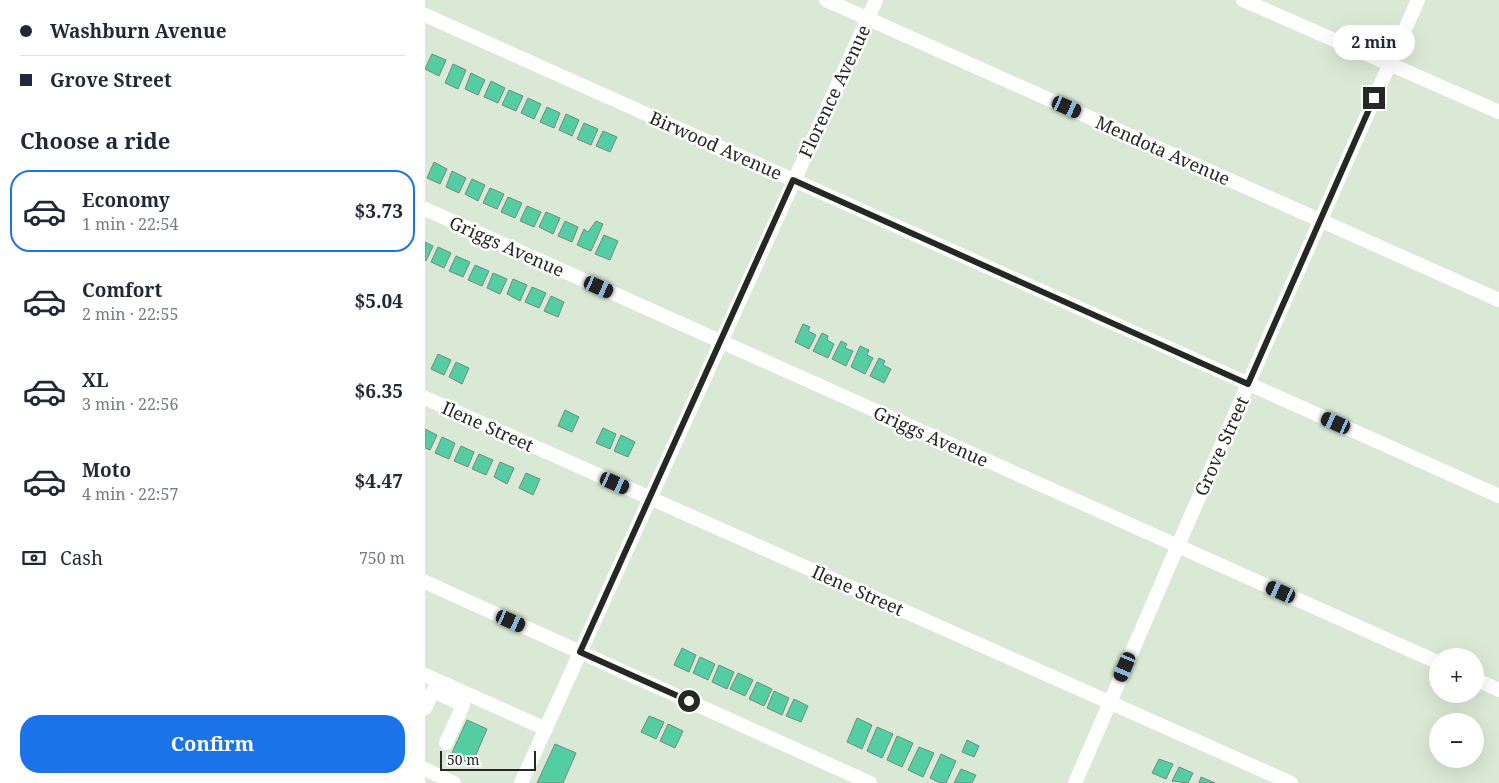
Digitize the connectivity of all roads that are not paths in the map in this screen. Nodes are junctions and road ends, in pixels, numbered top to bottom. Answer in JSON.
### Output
{"nodes":[{"id":1,"x":826,"y":0,"type":"edge"},
{"id":2,"x":876,"y":0,"type":"edge"},
{"id":3,"x":1243,"y":0,"type":"edge"},
{"id":4,"x":1418,"y":0,"type":"edge"},
{"id":5,"x":425,"y":15,"type":"edge"},
{"id":6,"x":867,"y":18,"type":"junction"},
{"id":7,"x":1390,"y":64,"type":"junction"},
{"id":8,"x":1499,"y":112,"type":"edge"},
{"id":9,"x":793,"y":180,"type":"junction"},
{"id":10,"x":425,"y":209,"type":"edge"},
{"id":11,"x":1320,"y":220,"type":"junction"},
{"id":12,"x":1499,"y":300,"type":"edge"},
{"id":13,"x":720,"y":342,"type":"junction"},
{"id":14,"x":1248,"y":384,"type":"junction"},
{"id":15,"x":425,"y":398,"type":"edge"},
{"id":16,"x":1499,"y":496,"type":"edge"},
{"id":17,"x":650,"y":498,"type":"junction"},
{"id":18,"x":1177,"y":546,"type":"junction"},
{"id":19,"x":425,"y":582,"type":"edge"},
{"id":20,"x":580,"y":652,"type":"junction"},
{"id":21,"x":1429,"y":658,"type":"edge"},
{"id":22,"x":425,"y":675,"type":"edge"},
{"id":23,"x":1484,"y":683,"type":"edge"},
{"id":24,"x":1499,"y":690,"type":"edge"},
{"id":25,"x":1110,"y":702,"type":"junction"},
{"id":26,"x":425,"y":708,"type":"edge"},
{"id":27,"x":546,"y":729,"type":"junction"},
{"id":28,"x":446,"y":743,"type":"dead end"},
{"id":29,"x":425,"y":770,"type":"edge"},
{"id":30,"x":454,"y":783,"type":"edge"},
{"id":31,"x":521,"y":783,"type":"edge"},
{"id":32,"x":870,"y":783,"type":"edge"},
{"id":33,"x":1075,"y":783,"type":"edge"},
{"id":34,"x":1291,"y":783,"type":"edge"}],
"edges":[{"from":1,"to":6,"type":"street","name":"Mendota Avenue"},
{"from":2,"to":6,"type":"street","name":"Florence Avenue"},
{"from":3,"to":7,"type":"street"},
{"from":4,"to":7,"type":"street","name":"Grove Street"},
{"from":5,"to":9,"type":"street","name":"Birwood Avenue"},
{"from":6,"to":9,"type":"street","name":"Florence Avenue"},
{"from":6,"to":11,"type":"street","name":"Mendota Avenue"},
{"from":7,"to":8,"type":"street"},
{"from":7,"to":11,"type":"street","name":"Grove Street"},
{"from":9,"to":13,"type":"street","name":"Florence Avenue"},
{"from":9,"to":14,"type":"street","name":"Birwood Avenue"},
{"from":10,"to":13,"type":"street","name":"Griggs Avenue"},
{"from":11,"to":12,"type":"street","name":"Mendota Avenue"},
{"from":11,"to":14,"type":"street","name":"Grove Street"},
{"from":13,"to":17,"type":"street","name":"Florence Avenue"},
{"from":13,"to":18,"type":"street","name":"Griggs Avenue"},
{"from":14,"to":16,"type":"street","name":"Birwood Avenue"},
{"from":14,"to":18,"type":"street","name":"Grove Street"},
{"from":15,"to":17,"type":"street","name":"Ilene Street"},
{"from":17,"to":20,"type":"street","name":"Florence Avenue"},
{"from":17,"to":25,"type":"street","name":"Ilene Street"},
{"from":18,"to":21,"type":"street","name":"Griggs Avenue"},
{"from":18,"to":25,"type":"street","name":"Grove Street"},
{"from":19,"to":20,"type":"street"},
{"from":20,"to":27,"type":"street","name":"Florence Avenue"},
{"from":20,"to":32,"type":"street"},
{"from":22,"to":27,"type":"street"},
{"from":23,"to":24,"type":"street"},
{"from":25,"to":33,"type":"street","name":"Grove Street"},
{"from":25,"to":34,"type":"street","name":"Ilene Street"},
{"from":26,"to":28,"type":"street"},
{"from":27,"to":31,"type":"street","name":"Florence Avenue"},
{"from":29,"to":30,"type":"street"}]}
